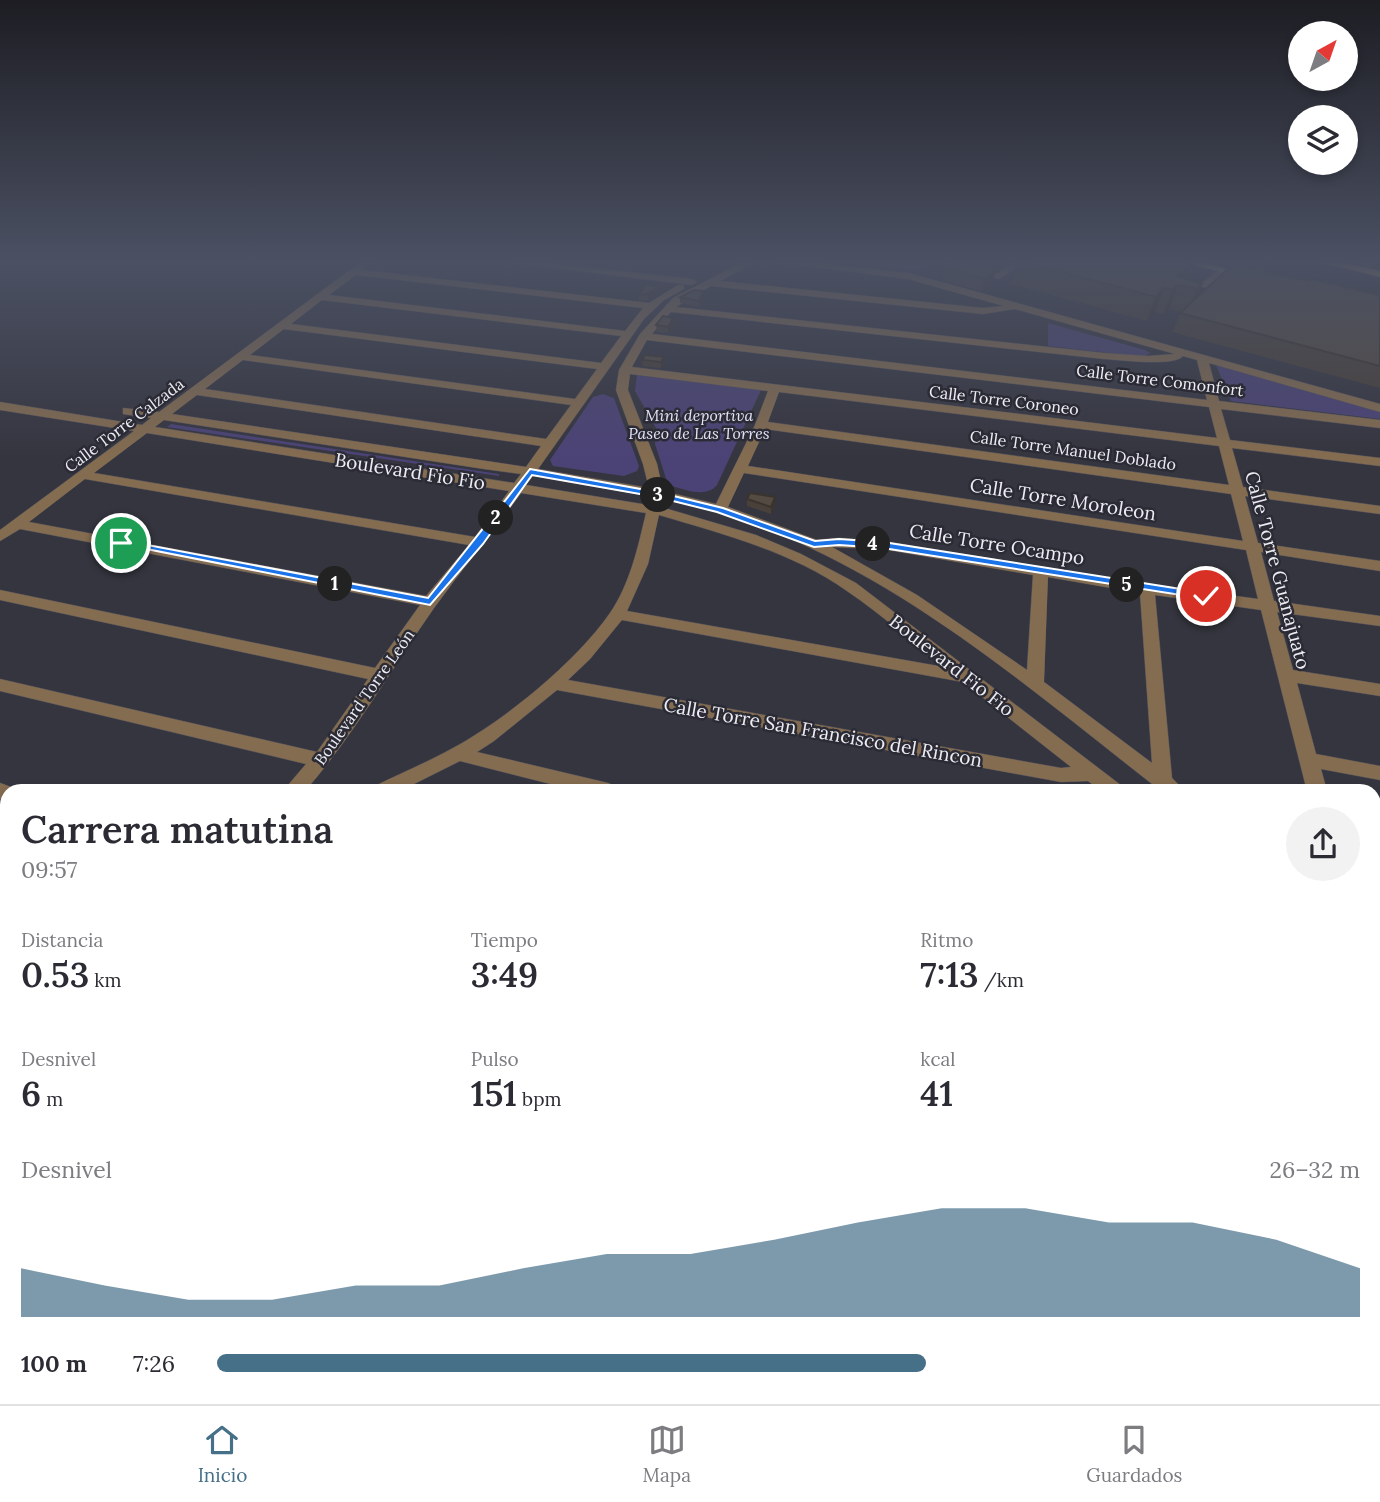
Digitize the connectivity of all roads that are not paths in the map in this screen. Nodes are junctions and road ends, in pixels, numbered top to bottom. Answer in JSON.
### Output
{"nodes":[{"id":1,"x":282,"y":326,"type":"edge"},
{"id":2,"x":286,"y":327,"type":"edge"},
{"id":3,"x":565,"y":327,"type":"edge"},
{"id":4,"x":633,"y":327,"type":"edge"},
{"id":5,"x":652,"y":327,"type":"edge"},
{"id":6,"x":829,"y":327,"type":"edge"},
{"id":7,"x":1086,"y":327,"type":"edge"},
{"id":8,"x":627,"y":334,"type":"junction"},
{"id":9,"x":644,"y":336,"type":"junction"},
{"id":10,"x":242,"y":357,"type":"junction"},
{"id":11,"x":1195,"y":357,"type":"junction"},
{"id":12,"x":604,"y":367,"type":"junction"},
{"id":13,"x":625,"y":370,"type":"junction"},
{"id":14,"x":775,"y":388,"type":"junction"},
{"id":15,"x":606,"y":389,"type":"junction"},
{"id":16,"x":195,"y":391,"type":"junction"},
{"id":17,"x":1212,"y":402,"type":"junction"},
{"id":18,"x":579,"y":403,"type":"junction"},
{"id":19,"x":0,"y":407,"type":"edge"},
{"id":20,"x":1380,"y":408,"type":"edge"},
{"id":21,"x":127,"y":411,"type":"dead end"},
{"id":22,"x":162,"y":416,"type":"junction"},
{"id":23,"x":1380,"y":424,"type":"edge"},
{"id":24,"x":761,"y":425,"type":"junction"},
{"id":25,"x":143,"y":431,"type":"junction"},
{"id":26,"x":549,"y":443,"type":"junction"},
{"id":27,"x":1223,"y":443,"type":"junction"},
{"id":28,"x":1380,"y":462,"type":"edge"},
{"id":29,"x":741,"y":469,"type":"junction"},
{"id":30,"x":530,"y":472,"type":"junction"},
{"id":31,"x":83,"y":475,"type":"junction"},
{"id":32,"x":518,"y":487,"type":"junction"},
{"id":33,"x":1237,"y":491,"type":"junction"},
{"id":34,"x":656,"y":502,"type":"junction"},
{"id":35,"x":720,"y":510,"type":"junction"},
{"id":36,"x":1380,"y":510,"type":"edge"},
{"id":37,"x":18,"y":524,"type":"junction"},
{"id":38,"x":0,"y":537,"type":"edge"},
{"id":39,"x":479,"y":542,"type":"junction"},
{"id":40,"x":814,"y":544,"type":"junction"},
{"id":41,"x":1250,"y":547,"type":"junction"},
{"id":42,"x":1380,"y":566,"type":"edge"},
{"id":43,"x":1041,"y":571,"type":"junction"},
{"id":44,"x":1147,"y":589,"type":"junction"},
{"id":45,"x":0,"y":595,"type":"edge"},
{"id":46,"x":430,"y":602,"type":"junction"},
{"id":47,"x":1265,"y":604,"type":"junction"},
{"id":48,"x":618,"y":614,"type":"junction"},
{"id":49,"x":1380,"y":621,"type":"edge"},
{"id":50,"x":379,"y":674,"type":"junction"},
{"id":51,"x":1286,"y":675,"type":"junction"},
{"id":52,"x":967,"y":677,"type":"junction"},
{"id":53,"x":555,"y":683,"type":"junction"},
{"id":54,"x":0,"y":685,"type":"edge"},
{"id":55,"x":1035,"y":685,"type":"junction"},
{"id":56,"x":1380,"y":690,"type":"edge"},
{"id":57,"x":1059,"y":748,"type":"junction"},
{"id":58,"x":458,"y":754,"type":"junction"},
{"id":59,"x":321,"y":760,"type":"junction"},
{"id":60,"x":1309,"y":760,"type":"junction"},
{"id":61,"x":1092,"y":773,"type":"junction"},
{"id":62,"x":1380,"y":773,"type":"edge"},
{"id":63,"x":1062,"y":783,"type":"edge"},
{"id":64,"x":301,"y":784,"type":"edge"},
{"id":65,"x":396,"y":784,"type":"edge"},
{"id":66,"x":580,"y":784,"type":"edge"},
{"id":67,"x":1106,"y":784,"type":"edge"},
{"id":68,"x":1165,"y":784,"type":"edge"},
{"id":69,"x":1169,"y":784,"type":"edge"},
{"id":70,"x":1315,"y":784,"type":"edge"}],
"edges":[{"from":1,"to":10,"type":"street","name":"Calle Torre Calzada"},
{"from":2,"to":12,"type":"street"},
{"from":3,"to":8,"type":"street"},
{"from":4,"to":8,"type":"street","name":"Boulevard Torre León"},
{"from":5,"to":9,"type":"street","name":"Boulevard Torre León"},
{"from":6,"to":11,"type":"street"},
{"from":7,"to":11,"type":"street"},
{"from":8,"to":12,"type":"street","name":"Boulevard Torre León"},
{"from":9,"to":13,"type":"street","name":"Boulevard Torre León"},
{"from":9,"to":17,"type":"street","name":"Calle Torre Comonfort"},
{"from":10,"to":16,"type":"street","name":"Calle Torre Calzada"},
{"from":10,"to":18,"type":"street"},
{"from":11,"to":17,"type":"street","name":"Calle Torre Guanajuato"},
{"from":11,"to":20,"type":"street"},
{"from":12,"to":15,"type":"street","name":"Boulevard Torre León"},
{"from":13,"to":14,"type":"street","name":"Calle Torre Coroneo"},
{"from":13,"to":15,"type":"street","name":"Boulevard Torre León"},
{"from":14,"to":24,"type":"street"},
{"from":14,"to":27,"type":"street","name":"Calle Torre Coroneo"},
{"from":15,"to":18,"type":"street","name":"Boulevard Torre León"},
{"from":15,"to":34,"type":"street","name":"Boulevard Torre León"},
{"from":16,"to":22,"type":"street","name":"Calle Torre Calzada"},
{"from":16,"to":26,"type":"street"},
{"from":17,"to":23,"type":"street","name":"Calle Torre Comonfort"},
{"from":17,"to":27,"type":"street","name":"Calle Torre Guanajuato"},
{"from":18,"to":26,"type":"street","name":"Boulevard Torre León"},
{"from":19,"to":25,"type":"street","name":"Boulevard Fio Fio"},
{"from":21,"to":22,"type":"street","name":"Boulevard Fio Fio"},
{"from":22,"to":25,"type":"street","name":"Calle Torre Calzada"},
{"from":22,"to":30,"type":"street","name":"Boulevard Fio Fio"},
{"from":24,"to":29,"type":"street"},
{"from":24,"to":33,"type":"street","name":"Calle Torre Manuel Doblado"},
{"from":25,"to":31,"type":"street","name":"Calle Torre Calzada"},
{"from":25,"to":32,"type":"street","name":"Boulevard Fio Fio"},
{"from":26,"to":30,"type":"street","name":"Boulevard Torre León"},
{"from":27,"to":28,"type":"street","name":"Calle Torre Coroneo"},
{"from":27,"to":33,"type":"street","name":"Calle Torre Guanajuato"},
{"from":29,"to":35,"type":"street"},
{"from":29,"to":41,"type":"street","name":"Calle Torre Moroleon"},
{"from":30,"to":32,"type":"street","name":"Boulevard Torre León"},
{"from":30,"to":34,"type":"street","name":"Boulevard Fio Fio"},
{"from":31,"to":37,"type":"street","name":"Calle Torre Calzada"},
{"from":31,"to":39,"type":"street"},
{"from":32,"to":34,"type":"street","name":"Boulevard Fio Fio"},
{"from":32,"to":39,"type":"street","name":"Boulevard Torre León"},
{"from":33,"to":36,"type":"street","name":"Calle Torre Manuel Doblado"},
{"from":33,"to":41,"type":"street","name":"Calle Torre Guanajuato"},
{"from":34,"to":35,"type":"street","name":"Boulevard Fio Fio"},
{"from":34,"to":48,"type":"street","name":"Boulevard Torre León"},
{"from":34,"to":52,"type":"street","name":"Boulevard Fio Fio"},
{"from":35,"to":40,"type":"street","name":"Boulevard Fio Fio"},
{"from":37,"to":38,"type":"street","name":"Calle Torre Calzada"},
{"from":37,"to":46,"type":"street"},
{"from":39,"to":46,"type":"street","name":"Boulevard Torre León"},
{"from":40,"to":43,"type":"street","name":"Calle Torre Ocampo"},
{"from":40,"to":55,"type":"street","name":"Boulevard Fio Fio"},
{"from":41,"to":42,"type":"street","name":"Calle Torre Moroleon"},
{"from":41,"to":47,"type":"street","name":"Calle Torre Guanajuato"},
{"from":43,"to":44,"type":"street","name":"Calle Torre Ocampo"},
{"from":43,"to":55,"type":"street"},
{"from":44,"to":47,"type":"street","name":"Calle Torre Ocampo"},
{"from":44,"to":69,"type":"street"},
{"from":45,"to":50,"type":"street"},
{"from":46,"to":50,"type":"street","name":"Boulevard Torre León"},
{"from":47,"to":49,"type":"street","name":"Calle Torre Ocampo"},
{"from":47,"to":51,"type":"street","name":"Calle Torre Guanajuato"},
{"from":48,"to":52,"type":"street"},
{"from":48,"to":53,"type":"street","name":"Boulevard Torre León"},
{"from":50,"to":59,"type":"street","name":"Boulevard Torre León"},
{"from":51,"to":56,"type":"street"},
{"from":51,"to":60,"type":"street","name":"Calle Torre Guanajuato"},
{"from":52,"to":57,"type":"street","name":"Boulevard Fio Fio"},
{"from":53,"to":58,"type":"street","name":"Boulevard Torre León"},
{"from":53,"to":63,"type":"street","name":"Calle Torre San Francisco del Rincon"},
{"from":54,"to":59,"type":"street"},
{"from":55,"to":68,"type":"street","name":"Boulevard Fio Fio"},
{"from":57,"to":61,"type":"street","name":"Boulevard Fio Fio"},
{"from":57,"to":63,"type":"street"},
{"from":58,"to":65,"type":"street","name":"Boulevard Torre León"},
{"from":58,"to":66,"type":"street"},
{"from":59,"to":64,"type":"street","name":"Boulevard Torre León"},
{"from":60,"to":62,"type":"street"},
{"from":60,"to":70,"type":"street","name":"Calle Torre Guanajuato"},
{"from":61,"to":63,"type":"street","name":"Calle Torre San Francisco del Rincon"},
{"from":61,"to":67,"type":"street","name":"Boulevard Fio Fio"}]}
